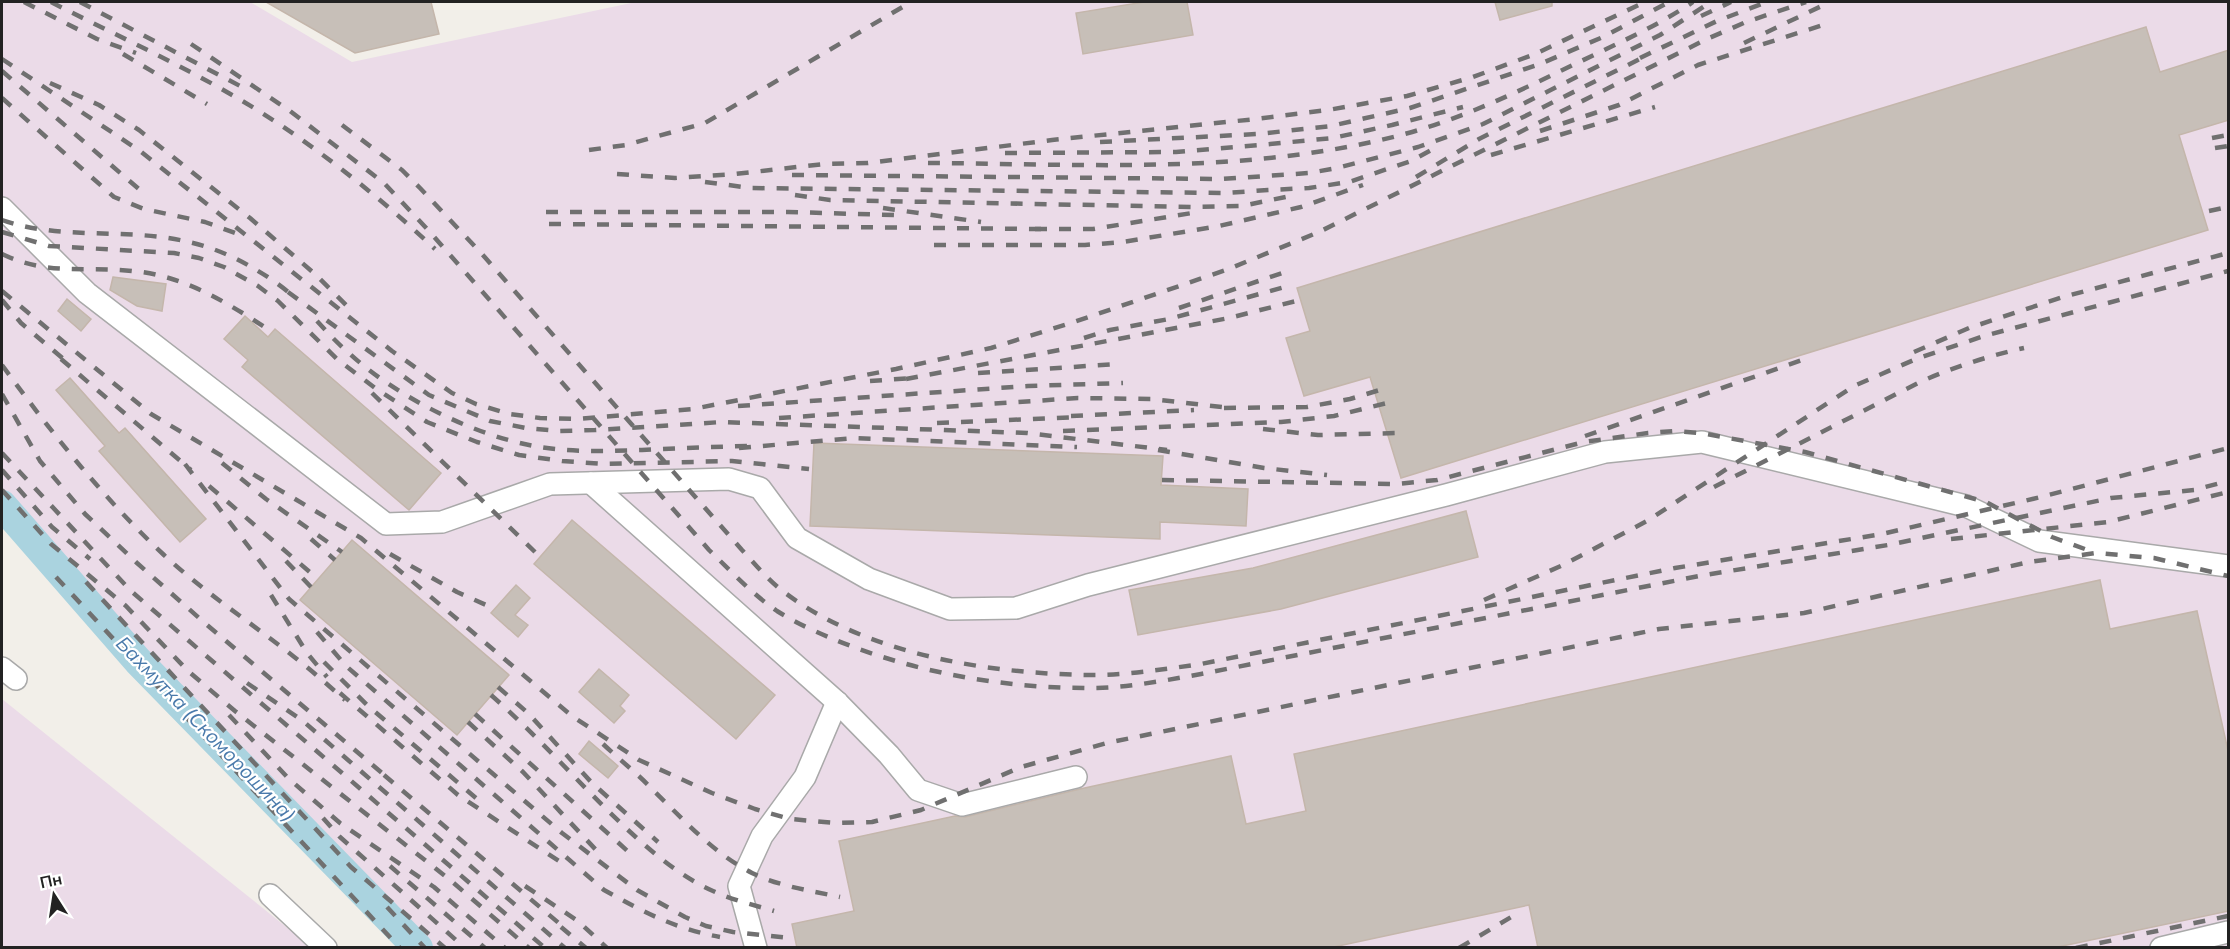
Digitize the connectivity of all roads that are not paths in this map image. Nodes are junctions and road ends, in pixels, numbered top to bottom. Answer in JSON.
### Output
{"nodes":[{"id":1,"x":2,"y":208,"type":"edge"},
{"id":2,"x":591,"y":483,"type":"junction"},
{"id":3,"x":2229,"y":566,"type":"edge"},
{"id":4,"x":837,"y":702,"type":"junction"},
{"id":5,"x":1076,"y":777,"type":"dead end"},
{"id":6,"x":270,"y":895,"type":"dead end"},
{"id":7,"x":2229,"y":932,"type":"edge"},
{"id":8,"x":326,"y":948,"type":"edge"},
{"id":9,"x":756,"y":948,"type":"edge"},
{"id":10,"x":2161,"y":948,"type":"edge"}],
"edges":[{"from":1,"to":2,"type":"street"},
{"from":2,"to":3,"type":"street"},
{"from":2,"to":4,"type":"street"},
{"from":4,"to":5,"type":"street"},
{"from":4,"to":9,"type":"street"},
{"from":6,"to":8,"type":"street"},
{"from":7,"to":10,"type":"street"}]}
